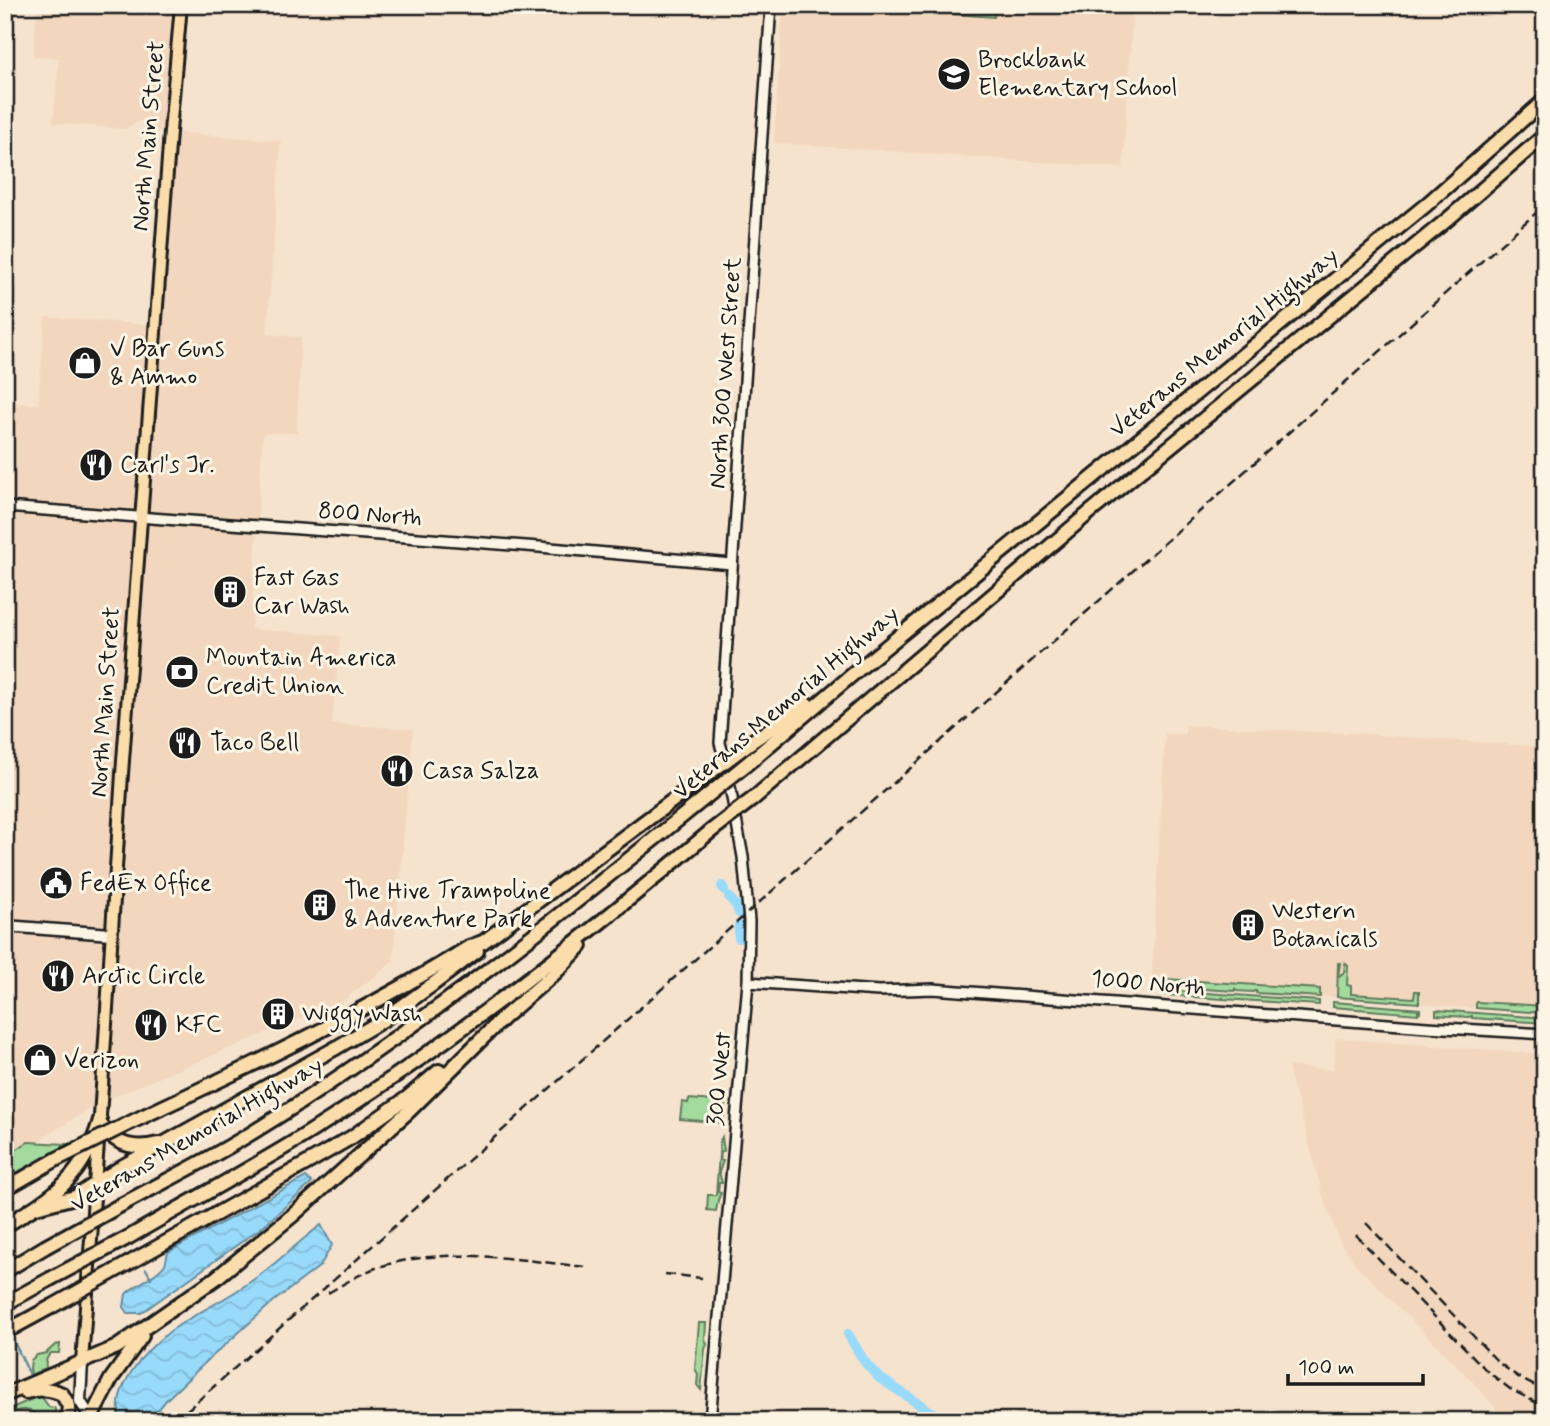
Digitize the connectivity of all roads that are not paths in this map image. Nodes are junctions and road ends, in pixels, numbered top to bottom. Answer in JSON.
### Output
{"nodes":[{"id":1,"x":181,"y":5,"type":"edge"},
{"id":2,"x":771,"y":5,"type":"edge"},
{"id":3,"x":1545,"y":100,"type":"edge"},
{"id":4,"x":1545,"y":135,"type":"edge"},
{"id":5,"x":5,"y":507,"type":"edge"},
{"id":6,"x":141,"y":516,"type":"junction"},
{"id":7,"x":732,"y":564,"type":"junction"},
{"id":8,"x":865,"y":664,"type":"junction"},
{"id":9,"x":720,"y":743,"type":"joint"},
{"id":10,"x":608,"y":918,"type":"junction"},
{"id":11,"x":5,"y":926,"type":"edge"},
{"id":12,"x":111,"y":934,"type":"junction"},
{"id":13,"x":483,"y":942,"type":"junction"},
{"id":14,"x":748,"y":982,"type":"junction"},
{"id":15,"x":502,"y":1019,"type":"junction"},
{"id":16,"x":1545,"y":1034,"type":"edge"},
{"id":17,"x":100,"y":1120,"type":"junction"},
{"id":18,"x":169,"y":1141,"type":"junction"},
{"id":19,"x":95,"y":1184,"type":"junction"},
{"id":20,"x":5,"y":1189,"type":"edge"},
{"id":21,"x":36,"y":1207,"type":"junction"},
{"id":22,"x":5,"y":1226,"type":"edge"},
{"id":23,"x":5,"y":1270,"type":"edge"},
{"id":24,"x":5,"y":1304,"type":"edge"},
{"id":25,"x":156,"y":1320,"type":"junction"},
{"id":26,"x":5,"y":1332,"type":"edge"},
{"id":27,"x":82,"y":1362,"type":"junction"},
{"id":28,"x":5,"y":1397,"type":"edge"},
{"id":29,"x":80,"y":1402,"type":"junction"},
{"id":30,"x":69,"y":1417,"type":"edge"},
{"id":31,"x":91,"y":1419,"type":"edge"},
{"id":32,"x":710,"y":1421,"type":"edge"}],
"edges":[{"from":1,"to":6,"type":"main road","name":"North Main Street"},
{"from":2,"to":7,"type":"street","name":"North 300 West Street"},
{"from":3,"to":8,"type":"highway","name":"Veterans Memorial Highway"},
{"from":4,"to":10,"type":"highway","name":"Veterans Memorial Highway","bridge":true},
{"from":5,"to":6,"type":"street","name":"800 North"},
{"from":6,"to":7,"type":"street","name":"800 North"},
{"from":6,"to":12,"type":"main road","name":"North Main Street"},
{"from":7,"to":9,"type":"street","name":"North 300 West Street"},
{"from":8,"to":13,"type":"highway","bridge":true},
{"from":8,"to":23,"type":"highway","name":"Veterans Memorial Highway","bridge":true},
{"from":9,"to":14,"type":"street","name":"300 West"},
{"from":10,"to":15,"type":"highway"},
{"from":10,"to":24,"type":"highway","name":"Veterans Memorial Highway","bridge":true},
{"from":11,"to":12,"type":"main road"},
{"from":12,"to":17,"type":"main road","name":"North Main Street"},
{"from":13,"to":18,"type":"highway"},
{"from":13,"to":20,"type":"highway","bridge":true},
{"from":14,"to":16,"type":"street","name":"1000 North"},
{"from":14,"to":32,"type":"street","name":"300 West"},
{"from":15,"to":25,"type":"highway"},
{"from":15,"to":26,"type":"highway","bridge":true},
{"from":17,"to":18,"type":"highway"},
{"from":17,"to":19,"type":"main road","name":"North Main Street"},
{"from":17,"to":21,"type":"highway"},
{"from":18,"to":19,"type":"highway"},
{"from":19,"to":21,"type":"highway"},
{"from":19,"to":27,"type":"main road","name":"North Main Street"},
{"from":21,"to":22,"type":"highway"},
{"from":25,"to":27,"type":"highway"},
{"from":25,"to":31,"type":"highway"},
{"from":27,"to":28,"type":"highway"},
{"from":27,"to":29,"type":"main road","name":"North Main Street"},
{"from":28,"to":30,"type":"highway"},
{"from":29,"to":30,"type":"main road"},
{"from":29,"to":31,"type":"main road"}]}
